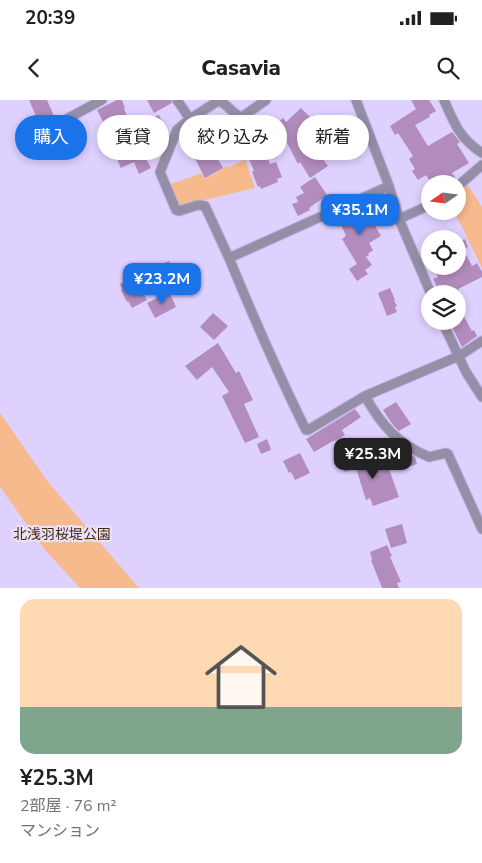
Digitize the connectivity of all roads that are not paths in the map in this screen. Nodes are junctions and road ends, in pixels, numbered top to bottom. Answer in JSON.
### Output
{"nodes":[{"id":1,"x":102,"y":100,"type":"edge"},
{"id":2,"x":176,"y":100,"type":"edge"},
{"id":3,"x":266,"y":100,"type":"edge"},
{"id":4,"x":356,"y":100,"type":"edge"},
{"id":5,"x":444,"y":100,"type":"edge"},
{"id":6,"x":74,"y":115,"type":"edge"},
{"id":7,"x":187,"y":115,"type":"edge"},
{"id":8,"x":196,"y":115,"type":"edge"},
{"id":9,"x":236,"y":115,"type":"edge"},
{"id":10,"x":244,"y":115,"type":"edge"},
{"id":11,"x":179,"y":128,"type":"edge"},
{"id":12,"x":482,"y":153,"type":"edge"},
{"id":13,"x":482,"y":165,"type":"edge"},
{"id":14,"x":466,"y":179,"type":"edge"},
{"id":15,"x":389,"y":186,"type":"junction"},
{"id":16,"x":421,"y":209,"type":"edge"},
{"id":17,"x":399,"y":219,"type":"junction"},
{"id":18,"x":229,"y":258,"type":"junction"},
{"id":19,"x":427,"y":285,"type":"edge"},
{"id":20,"x":446,"y":330,"type":"edge"},
{"id":21,"x":482,"y":341,"type":"edge"},
{"id":22,"x":459,"y":356,"type":"junction"},
{"id":23,"x":365,"y":396,"type":"junction"},
{"id":24,"x":482,"y":397,"type":"edge"},
{"id":25,"x":482,"y":529,"type":"edge"}],
"edges":[{"from":1,"to":6,"type":"street"},
{"from":2,"to":7,"type":"street"},
{"from":3,"to":10,"type":"street"},
{"from":4,"to":15,"type":"street"},
{"from":5,"to":12,"type":"street"},
{"from":8,"to":9,"type":"street"},
{"from":11,"to":18,"type":"street"},
{"from":13,"to":14,"type":"street"},
{"from":15,"to":17,"type":"street"},
{"from":15,"to":18,"type":"street"},
{"from":16,"to":17,"type":"street"},
{"from":17,"to":19,"type":"street"},
{"from":18,"to":23,"type":"street"},
{"from":20,"to":22,"type":"street"},
{"from":21,"to":22,"type":"street"},
{"from":22,"to":23,"type":"street"},
{"from":22,"to":24,"type":"street"},
{"from":23,"to":25,"type":"street"}]}
